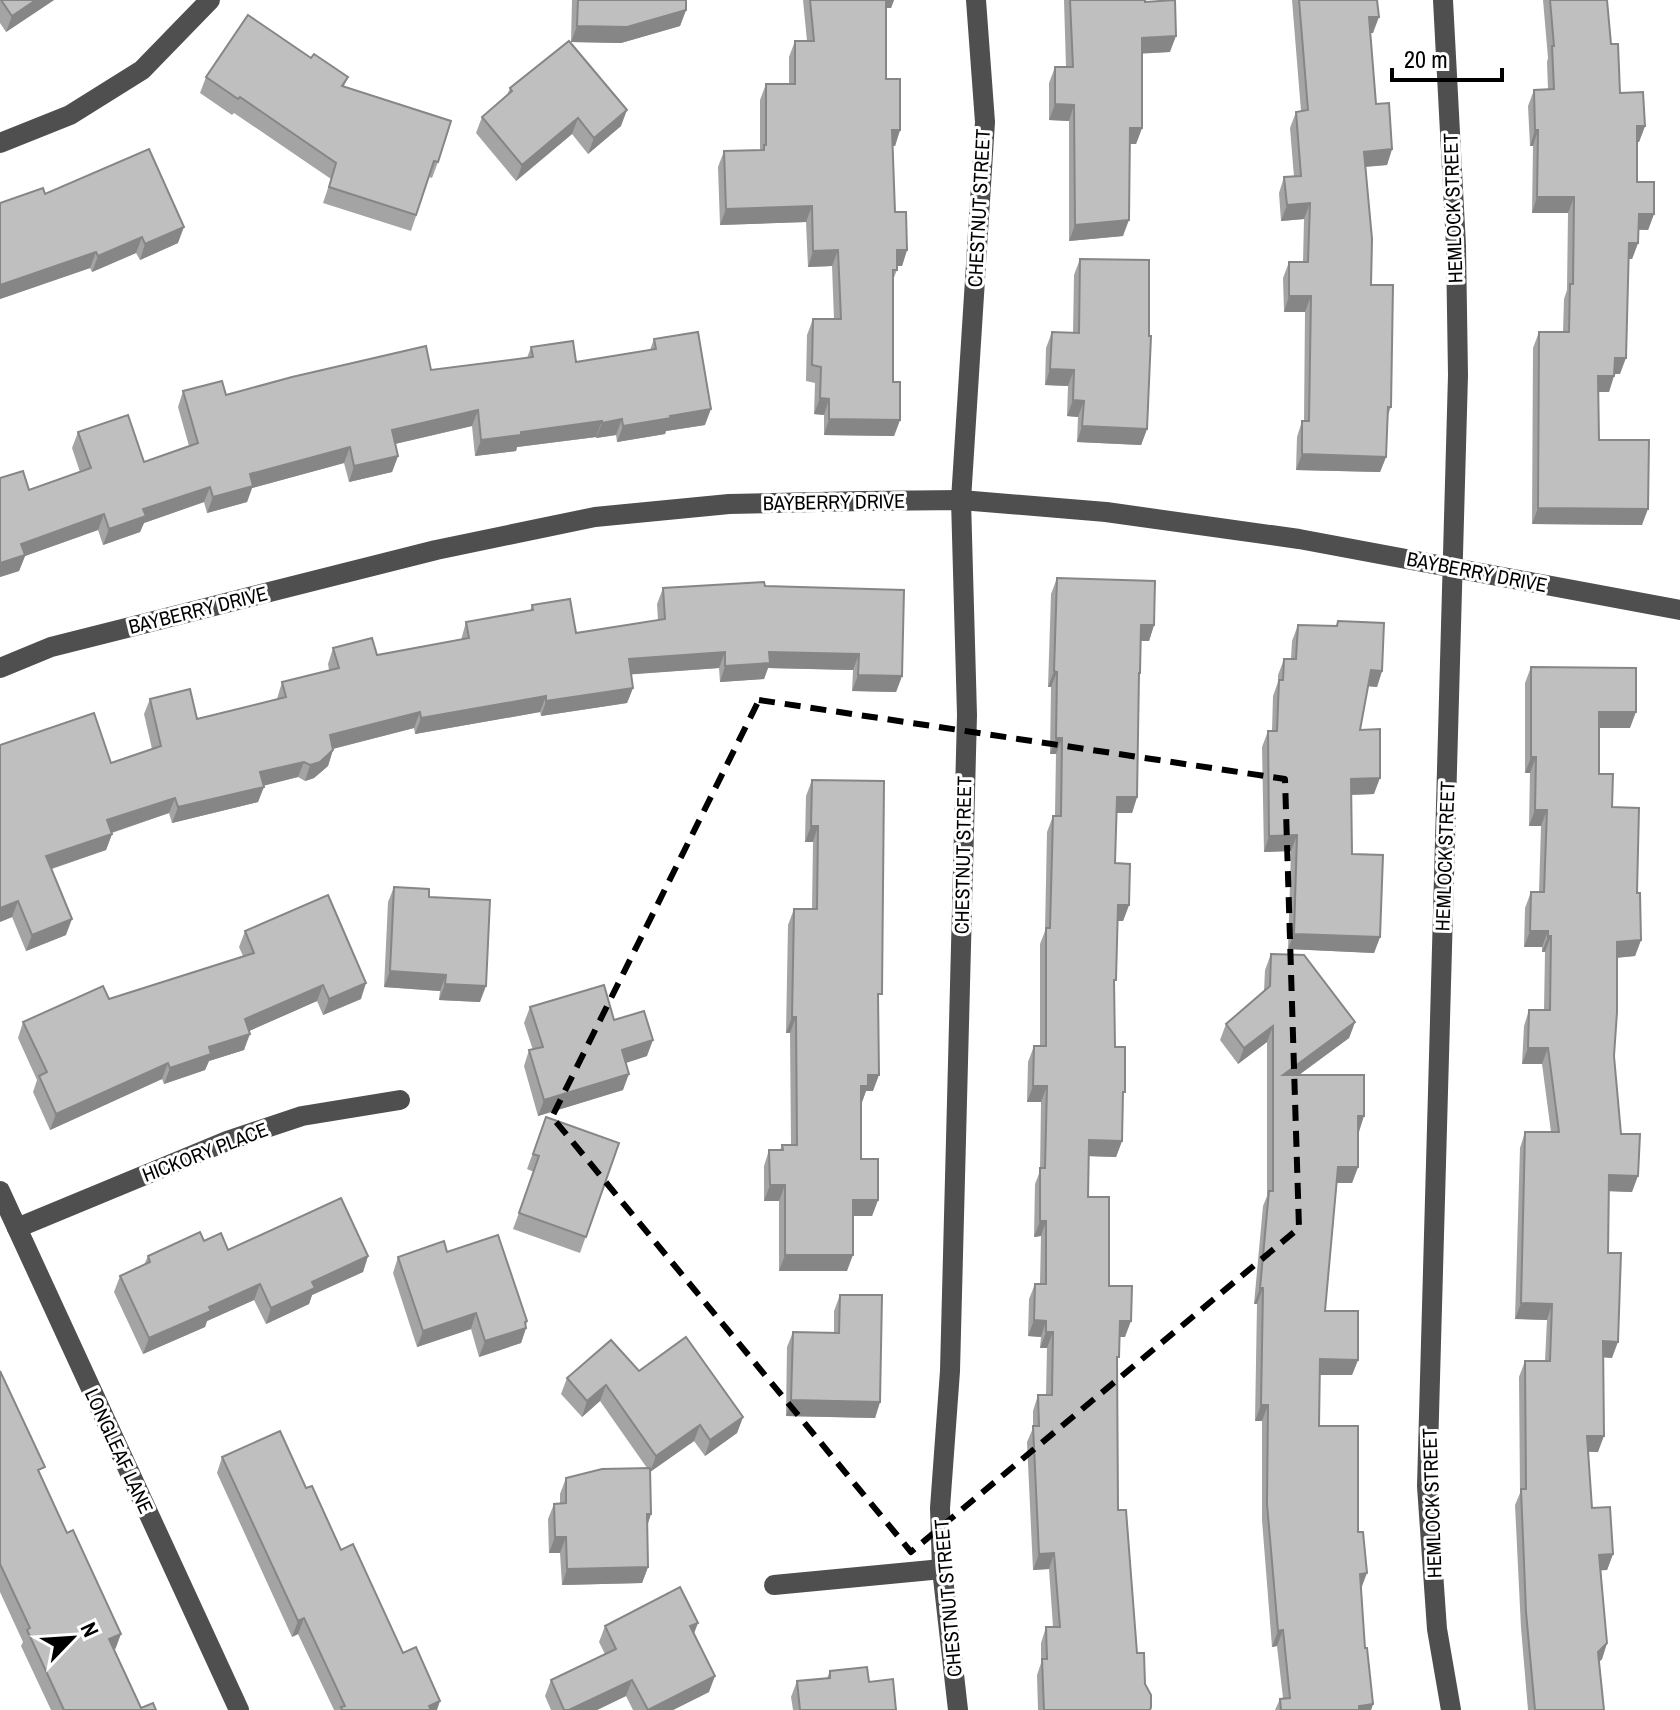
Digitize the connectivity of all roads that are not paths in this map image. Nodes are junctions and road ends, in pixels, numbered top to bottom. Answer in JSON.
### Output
{"nodes":[{"id":1,"x":210,"y":0,"type":"edge"},
{"id":2,"x":976,"y":0,"type":"edge"},
{"id":3,"x":1443,"y":0,"type":"edge"},
{"id":4,"x":0,"y":143,"type":"edge"},
{"id":5,"x":961,"y":500,"type":"junction"},
{"id":6,"x":1454,"y":567,"type":"junction"},
{"id":7,"x":1680,"y":610,"type":"edge"},
{"id":8,"x":0,"y":668,"type":"edge"},
{"id":9,"x":400,"y":1100,"type":"dead end"},
{"id":10,"x":0,"y":1191,"type":"edge"},
{"id":11,"x":17,"y":1228,"type":"junction"},
{"id":12,"x":942,"y":1569,"type":"junction"},
{"id":13,"x":774,"y":1585,"type":"dead end"},
{"id":14,"x":239,"y":1710,"type":"edge"},
{"id":15,"x":958,"y":1710,"type":"edge"},
{"id":16,"x":1451,"y":1710,"type":"edge"}],
"edges":[{"from":1,"to":4,"type":"street"},
{"from":2,"to":5,"type":"street","name":"CHESTNUT STREET"},
{"from":3,"to":6,"type":"street","name":"HEMLOCK STREET"},
{"from":5,"to":6,"type":"street","name":"BAYBERRY DRIVE"},
{"from":5,"to":8,"type":"street","name":"BAYBERRY DRIVE"},
{"from":5,"to":12,"type":"street","name":"CHESTNUT STREET"},
{"from":6,"to":7,"type":"street","name":"BAYBERRY DRIVE"},
{"from":6,"to":16,"type":"street","name":"HEMLOCK STREET"},
{"from":9,"to":11,"type":"street","name":"HICKORY PLACE"},
{"from":10,"to":11,"type":"street","name":"LONGLEAF LANE"},
{"from":11,"to":14,"type":"street","name":"LONGLEAF LANE"},
{"from":12,"to":13,"type":"street"},
{"from":12,"to":15,"type":"street","name":"CHESTNUT STREET"}]}
